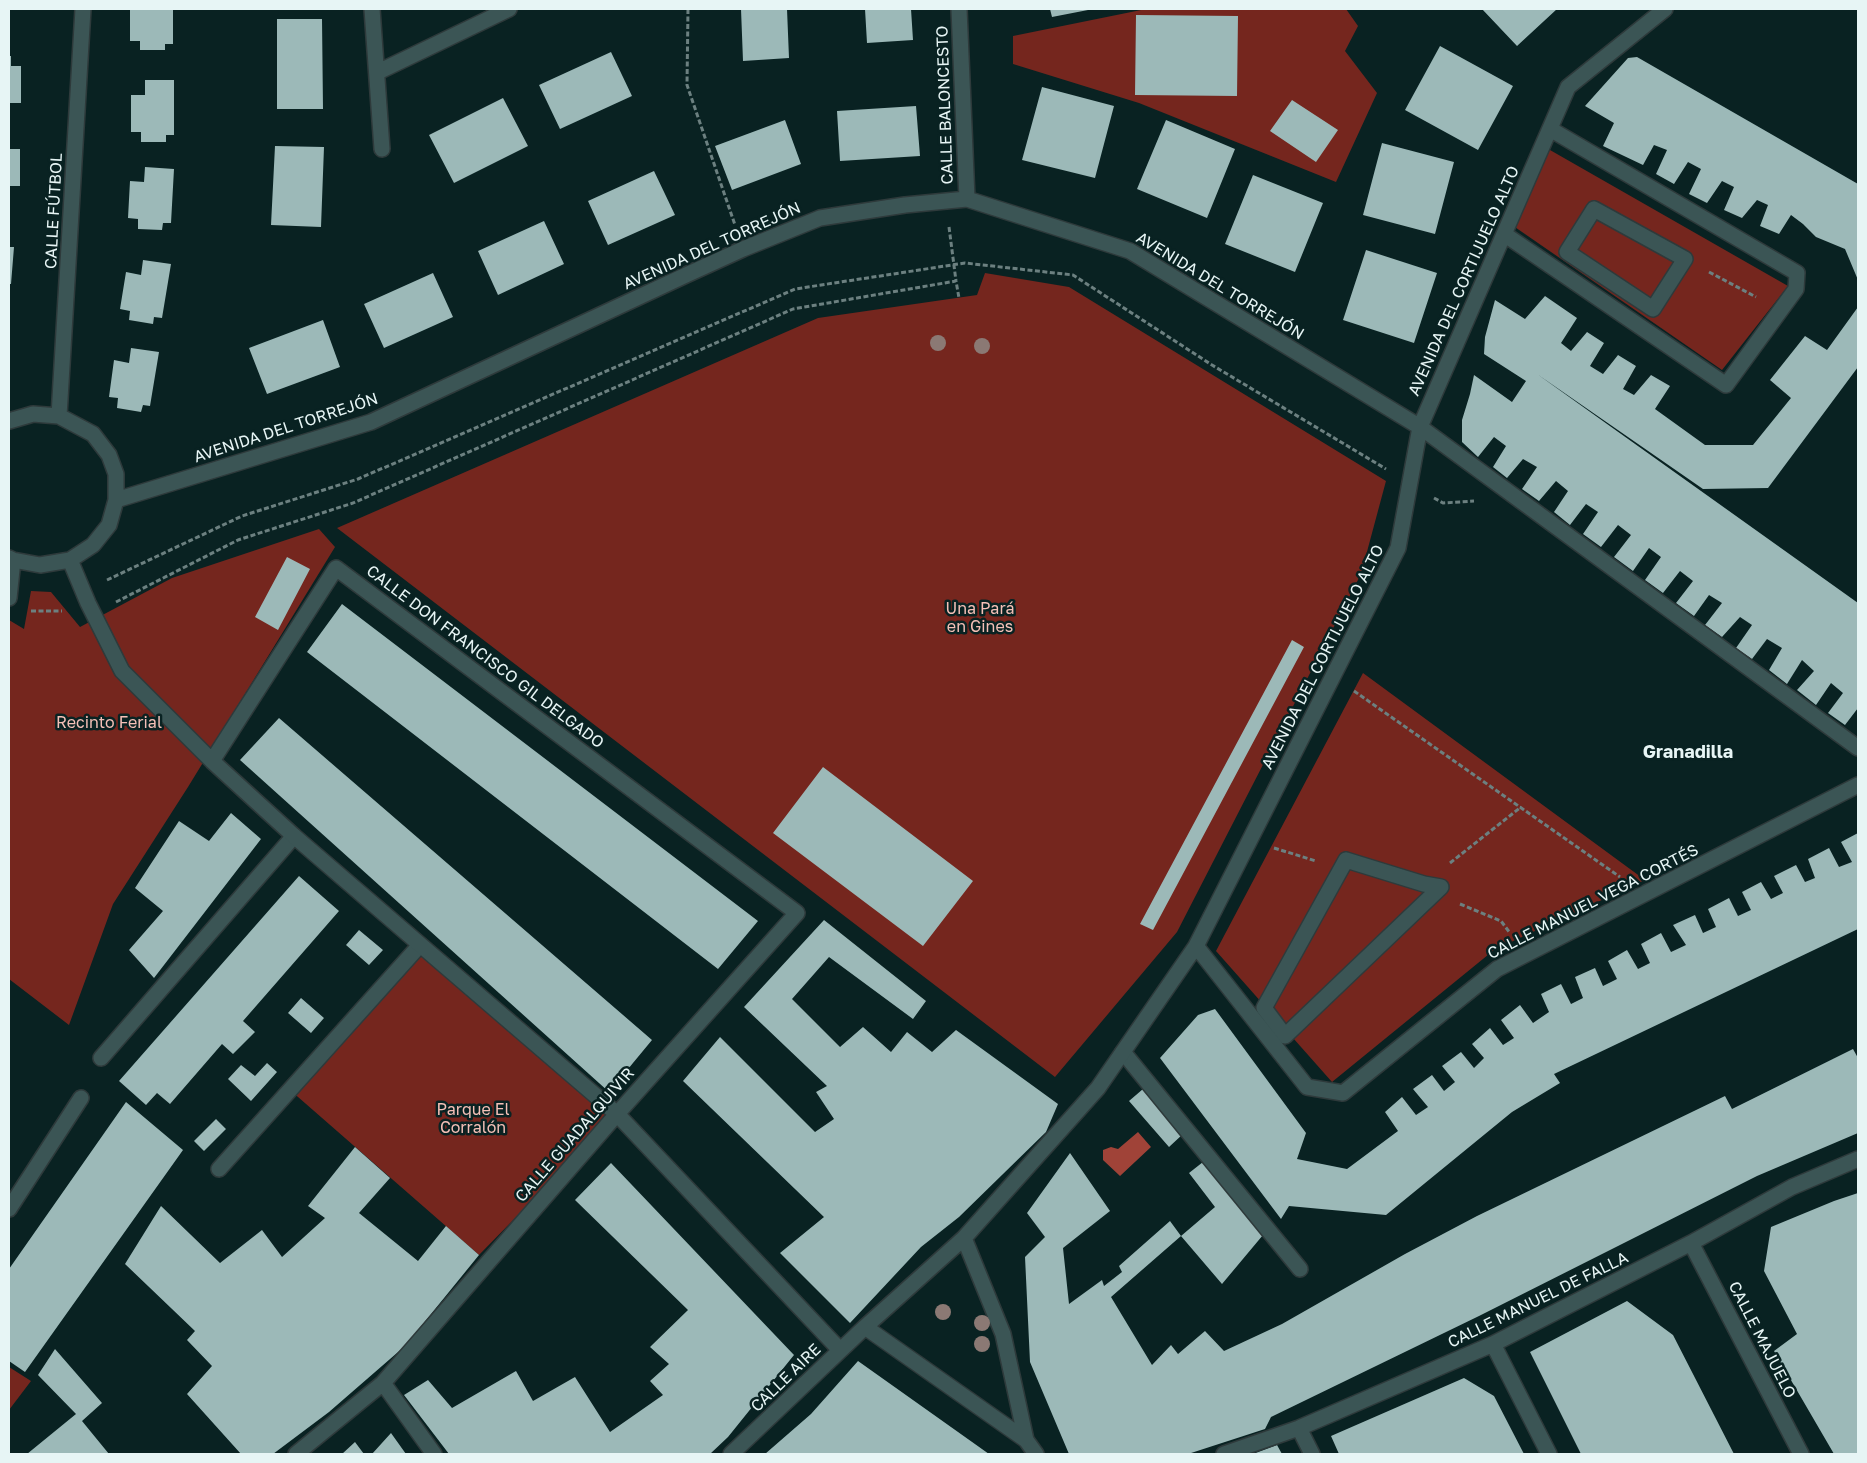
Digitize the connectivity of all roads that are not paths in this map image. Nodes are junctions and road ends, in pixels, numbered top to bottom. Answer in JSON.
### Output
{"nodes":[{"id":1,"x":83,"y":9,"type":"edge"},
{"id":2,"x":372,"y":9,"type":"edge"},
{"id":3,"x":509,"y":9,"type":"edge"},
{"id":4,"x":959,"y":9,"type":"edge"},
{"id":5,"x":1666,"y":9,"type":"edge"},
{"id":6,"x":378,"y":72,"type":"junction"},
{"id":7,"x":1550,"y":129,"type":"junction"},
{"id":8,"x":382,"y":149,"type":"dead end"},
{"id":9,"x":967,"y":199,"type":"junction"},
{"id":10,"x":1504,"y":234,"type":"junction"},
{"id":11,"x":1685,"y":259,"type":"joint"},
{"id":12,"x":59,"y":416,"type":"junction"},
{"id":13,"x":9,"y":421,"type":"edge"},
{"id":14,"x":1420,"y":427,"type":"junction"},
{"id":15,"x":116,"y":500,"type":"junction"},
{"id":16,"x":11,"y":559,"type":"edge"},
{"id":17,"x":70,"y":560,"type":"junction"},
{"id":18,"x":9,"y":598,"type":"edge"},
{"id":19,"x":1858,"y":748,"type":"edge"},
{"id":20,"x":212,"y":761,"type":"junction"},
{"id":21,"x":1858,"y":785,"type":"edge"},
{"id":22,"x":294,"y":836,"type":"junction"},
{"id":23,"x":1424,"y":884,"type":"joint"},
{"id":24,"x":797,"y":913,"type":"joint"},
{"id":25,"x":420,"y":945,"type":"junction"},
{"id":26,"x":1196,"y":946,"type":"junction"},
{"id":27,"x":1123,"y":1052,"type":"junction"},
{"id":28,"x":101,"y":1058,"type":"dead end"},
{"id":29,"x":81,"y":1098,"type":"dead end"},
{"id":30,"x":617,"y":1114,"type":"junction"},
{"id":31,"x":1858,"y":1159,"type":"edge"},
{"id":32,"x":220,"y":1169,"type":"dead end"},
{"id":33,"x":9,"y":1209,"type":"edge"},
{"id":34,"x":964,"y":1238,"type":"junction"},
{"id":35,"x":1691,"y":1243,"type":"junction"},
{"id":36,"x":1300,"y":1269,"type":"dead end"},
{"id":37,"x":865,"y":1327,"type":"junction"},
{"id":38,"x":1493,"y":1344,"type":"junction"},
{"id":39,"x":840,"y":1350,"type":"junction"},
{"id":40,"x":382,"y":1383,"type":"junction"},
{"id":41,"x":1299,"y":1428,"type":"junction"},
{"id":42,"x":1026,"y":1440,"type":"junction"},
{"id":43,"x":296,"y":1454,"type":"edge"},
{"id":44,"x":434,"y":1454,"type":"edge"},
{"id":45,"x":732,"y":1454,"type":"edge"},
{"id":46,"x":1036,"y":1454,"type":"edge"},
{"id":47,"x":1224,"y":1454,"type":"edge"},
{"id":48,"x":1312,"y":1454,"type":"edge"},
{"id":49,"x":1549,"y":1454,"type":"edge"},
{"id":50,"x":1801,"y":1454,"type":"edge"}],
"edges":[{"from":1,"to":12,"type":"street","name":"CALLE FÚTBOL"},
{"from":2,"to":6,"type":"street"},
{"from":3,"to":6,"type":"street"},
{"from":4,"to":9,"type":"street","name":"CALLE BALONCESTO"},
{"from":5,"to":7,"type":"street","name":"AVENIDA DEL CORTIJUELO ALTO"},
{"from":6,"to":8,"type":"street"},
{"from":7,"to":10,"type":"street","name":"AVENIDA DEL CORTIJUELO ALTO"},
{"from":7,"to":10,"type":"street"},
{"from":9,"to":14,"type":"street","name":"AVENIDA DEL TORREJÓN"},
{"from":9,"to":15,"type":"street","name":"AVENIDA DEL TORREJÓN"},
{"from":10,"to":14,"type":"street","name":"AVENIDA DEL CORTIJUELO ALTO"},
{"from":11,"to":11,"type":"street"},
{"from":12,"to":13,"type":"street"},
{"from":12,"to":15,"type":"street"},
{"from":14,"to":19,"type":"street","name":"AVENIDA DEL TORREJÓN"},
{"from":14,"to":26,"type":"street","name":"AVENIDA DEL CORTIJUELO ALTO"},
{"from":15,"to":17,"type":"street"},
{"from":16,"to":17,"type":"street"},
{"from":16,"to":18,"type":"street"},
{"from":17,"to":20,"type":"street"},
{"from":20,"to":22,"type":"street"},
{"from":20,"to":24,"type":"street","name":"CALLE DON FRANCISCO GIL DELGADO"},
{"from":21,"to":26,"type":"street","name":"CALLE MANUEL VEGA CORTÉS"},
{"from":22,"to":25,"type":"street"},
{"from":22,"to":28,"type":"street"},
{"from":23,"to":23,"type":"street"},
{"from":24,"to":30,"type":"street","name":"CALLE GUADALQUIVIR"},
{"from":25,"to":30,"type":"street"},
{"from":25,"to":32,"type":"street"},
{"from":26,"to":27,"type":"street","name":"AVENIDA DEL CORTIJUELO ALTO"},
{"from":27,"to":34,"type":"street","name":"AVENIDA DEL CORTIJUELO ALTO"},
{"from":27,"to":36,"type":"street"},
{"from":29,"to":33,"type":"street"},
{"from":30,"to":39,"type":"street"},
{"from":30,"to":40,"type":"street","name":"CALLE GUADALQUIVIR"},
{"from":31,"to":35,"type":"street","name":"CALLE MANUEL DE FALLA"},
{"from":34,"to":37,"type":"street","name":"CALLE AIRE"},
{"from":34,"to":42,"type":"street"},
{"from":35,"to":38,"type":"street","name":"CALLE MANUEL DE FALLA"},
{"from":35,"to":50,"type":"street","name":"CALLE MAJUELO"},
{"from":37,"to":39,"type":"street","name":"CALLE AIRE"},
{"from":37,"to":42,"type":"street"},
{"from":38,"to":41,"type":"street","name":"CALLE MANUEL DE FALLA"},
{"from":38,"to":49,"type":"street"},
{"from":39,"to":45,"type":"street","name":"CALLE AIRE"},
{"from":40,"to":43,"type":"street","name":"CALLE GUADALQUIVIR"},
{"from":40,"to":44,"type":"street"},
{"from":41,"to":47,"type":"street","name":"CALLE MANUEL DE FALLA"},
{"from":41,"to":48,"type":"street"},
{"from":42,"to":46,"type":"street"}]}
